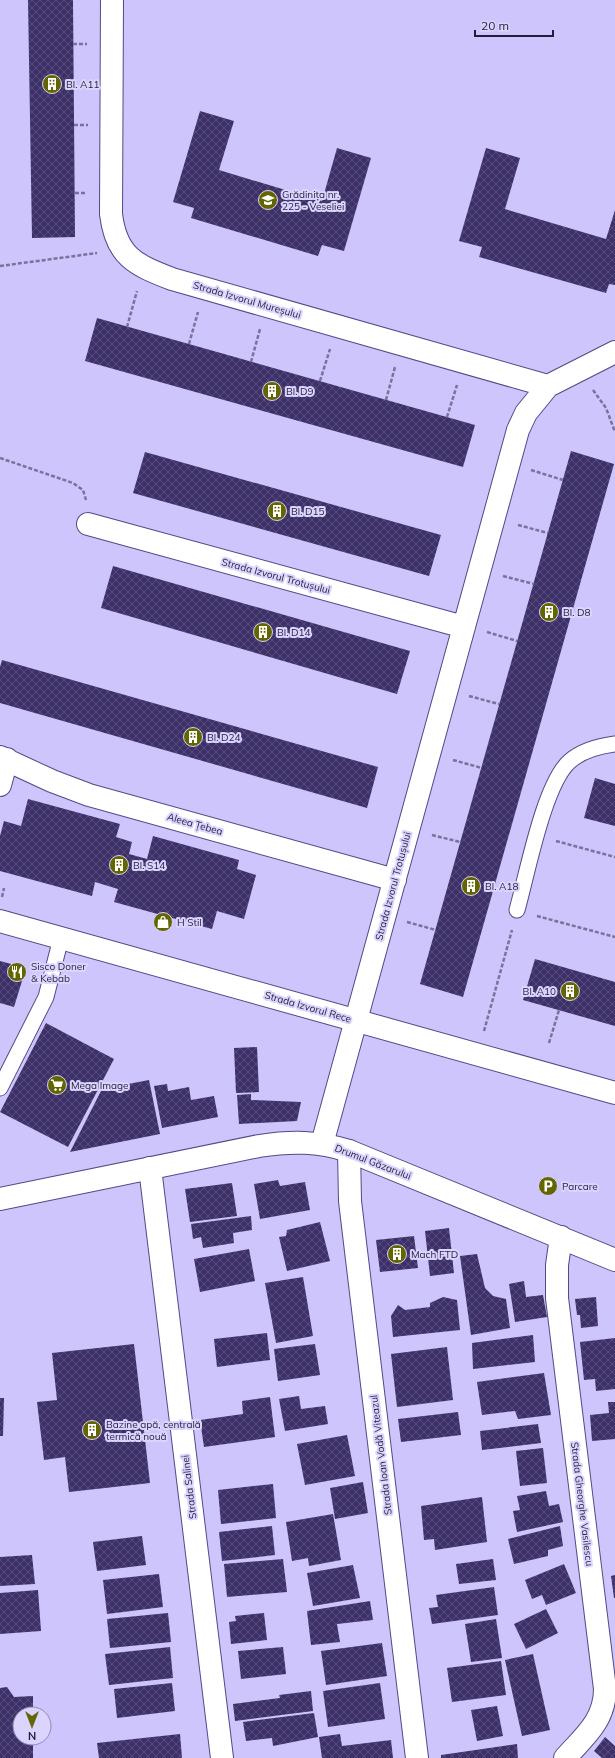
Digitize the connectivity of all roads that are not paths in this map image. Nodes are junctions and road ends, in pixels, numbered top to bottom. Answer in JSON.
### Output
{"nodes":[{"id":1,"x":112,"y":0,"type":"edge"},
{"id":2,"x":615,"y":352,"type":"edge"},
{"id":3,"x":548,"y":386,"type":"junction"},
{"id":4,"x":88,"y":524,"type":"dead end"},
{"id":5,"x":464,"y":626,"type":"junction"},
{"id":6,"x":615,"y":744,"type":"edge"},
{"id":7,"x":4,"y":758,"type":"edge"},
{"id":8,"x":0,"y":785,"type":"edge"},
{"id":9,"x":395,"y":880,"type":"junction"},
{"id":10,"x":517,"y":910,"type":"road end"},
{"id":11,"x":0,"y":921,"type":"edge"},
{"id":12,"x":62,"y":938,"type":"junction"},
{"id":13,"x":356,"y":1020,"type":"junction"},
{"id":14,"x":0,"y":1088,"type":"edge"},
{"id":15,"x":615,"y":1093,"type":"edge"},
{"id":16,"x":322,"y":1144,"type":"junction"},
{"id":17,"x":349,"y":1151,"type":"junction"},
{"id":18,"x":150,"y":1168,"type":"junction"},
{"id":19,"x":0,"y":1199,"type":"edge"},
{"id":20,"x":561,"y":1237,"type":"junction"},
{"id":21,"x":615,"y":1260,"type":"edge"},
{"id":22,"x":222,"y":1758,"type":"edge"},
{"id":23,"x":417,"y":1758,"type":"edge"},
{"id":24,"x":565,"y":1758,"type":"edge"}],
"edges":[{"from":1,"to":3,"type":"street","name":"Strada Izvorul Mureșului"},
{"from":2,"to":3,"type":"street"},
{"from":3,"to":5,"type":"street","name":"Strada Izvorul Trotușului"},
{"from":4,"to":5,"type":"street","name":"Strada Izvorul Trotușului"},
{"from":5,"to":9,"type":"street","name":"Strada Izvorul Trotușului"},
{"from":6,"to":10,"type":"lane"},
{"from":7,"to":8,"type":"street"},
{"from":7,"to":9,"type":"street","name":"Aleea Țebea"},
{"from":9,"to":13,"type":"street","name":"Strada Izvorul Trotușului"},
{"from":11,"to":12,"type":"street","name":"Strada Izvorul Rece"},
{"from":12,"to":13,"type":"street","name":"Strada Izvorul Rece"},
{"from":12,"to":14,"type":"lane"},
{"from":13,"to":15,"type":"street","name":"Strada Izvorul Rece"},
{"from":13,"to":16,"type":"street","name":"Strada Izvorul Trotușului"},
{"from":16,"to":17,"type":"street","name":"Drumul Găzarului"},
{"from":16,"to":18,"type":"street","name":"Drumul Găzarului"},
{"from":17,"to":20,"type":"street","name":"Drumul Găzarului"},
{"from":17,"to":23,"type":"street","name":"Strada Ioan Vodă Viteazul"},
{"from":18,"to":19,"type":"street","name":"Drumul Găzarului"},
{"from":18,"to":22,"type":"street","name":"Strada Salinei"},
{"from":20,"to":21,"type":"street","name":"Drumul Găzarului"},
{"from":20,"to":24,"type":"street","name":"Strada Gheorghe Vasilescu"}]}
